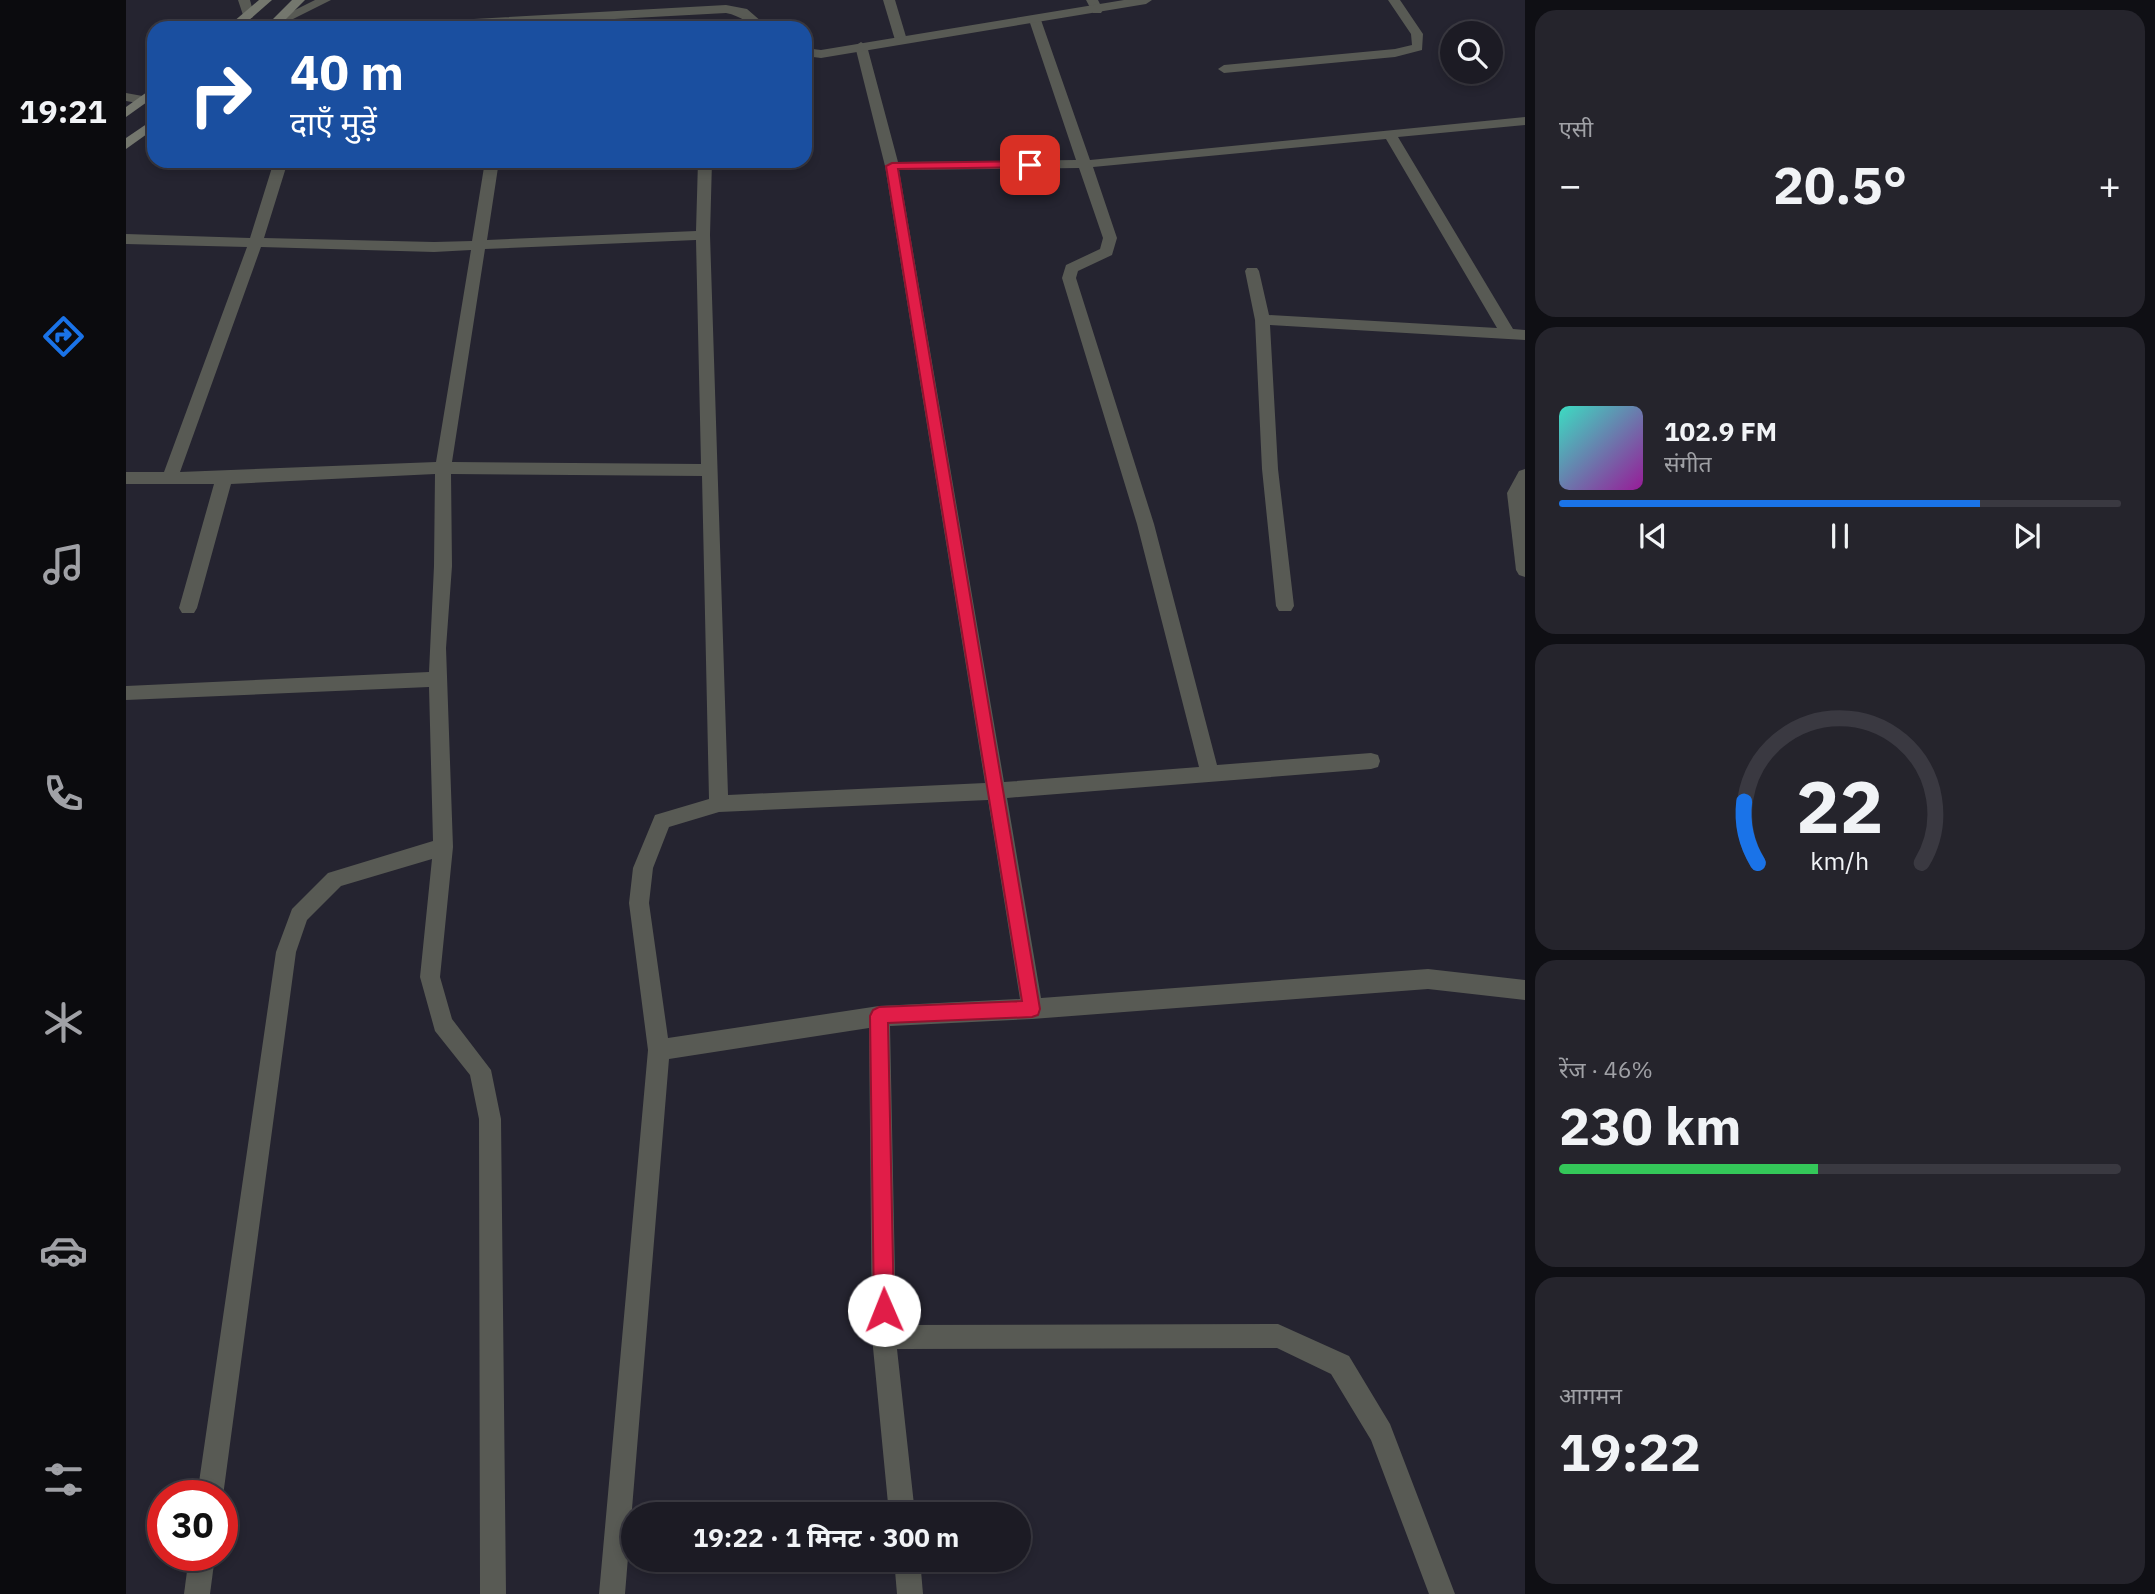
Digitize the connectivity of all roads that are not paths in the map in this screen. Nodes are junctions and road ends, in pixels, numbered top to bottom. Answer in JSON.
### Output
{"nodes":[{"id":1,"x":244,"y":0,"type":"edge"},
{"id":2,"x":266,"y":0,"type":"edge"},
{"id":3,"x":325,"y":0,"type":"edge"},
{"id":4,"x":889,"y":0,"type":"edge"},
{"id":5,"x":1146,"y":0,"type":"edge"},
{"id":6,"x":1394,"y":0,"type":"edge"},
{"id":7,"x":298,"y":2,"type":"edge"},
{"id":8,"x":1095,"y":5,"type":"edge"},
{"id":9,"x":248,"y":15,"type":"junction"},
{"id":10,"x":1035,"y":20,"type":"junction"},
{"id":11,"x":241,"y":21,"type":"edge"},
{"id":12,"x":277,"y":21,"type":"edge"},
{"id":13,"x":281,"y":21,"type":"edge"},
{"id":14,"x":509,"y":21,"type":"edge"},
{"id":15,"x":755,"y":21,"type":"edge"},
{"id":16,"x":901,"y":40,"type":"junction"},
{"id":17,"x":861,"y":46,"type":"junction"},
{"id":18,"x":812,"y":53,"type":"edge"},
{"id":19,"x":1224,"y":69,"type":"dead end"},
{"id":20,"x":147,"y":95,"type":"edge"},
{"id":21,"x":126,"y":97,"type":"edge"},
{"id":22,"x":147,"y":97,"type":"edge"},
{"id":23,"x":126,"y":113,"type":"edge"},
{"id":24,"x":1525,"y":121,"type":"edge"},
{"id":25,"x":147,"y":128,"type":"edge"},
{"id":26,"x":1389,"y":133,"type":"junction"},
{"id":27,"x":126,"y":145,"type":"edge"},
{"id":28,"x":1086,"y":164,"type":"junction"},
{"id":29,"x":892,"y":166,"type":"junction"},
{"id":30,"x":279,"y":168,"type":"edge"},
{"id":31,"x":491,"y":168,"type":"edge"},
{"id":32,"x":705,"y":168,"type":"edge"},
{"id":33,"x":703,"y":235,"type":"junction"},
{"id":34,"x":126,"y":239,"type":"edge"},
{"id":35,"x":255,"y":243,"type":"junction"},
{"id":36,"x":480,"y":246,"type":"junction"},
{"id":37,"x":1252,"y":271,"type":"dead end"},
{"id":38,"x":1262,"y":320,"type":"junction"},
{"id":39,"x":1508,"y":334,"type":"junction"},
{"id":40,"x":1525,"y":335,"type":"edge"},
{"id":41,"x":443,"y":468,"type":"junction"},
{"id":42,"x":710,"y":471,"type":"junction"},
{"id":43,"x":1525,"y":475,"type":"edge"},
{"id":44,"x":170,"y":477,"type":"junction"},
{"id":45,"x":126,"y":478,"type":"edge"},
{"id":46,"x":224,"y":478,"type":"junction"},
{"id":47,"x":1525,"y":570,"type":"edge"},
{"id":48,"x":1285,"y":606,"type":"dead end"},
{"id":49,"x":188,"y":608,"type":"dead end"},
{"id":50,"x":439,"y":679,"type":"junction"},
{"id":51,"x":126,"y":693,"type":"edge"},
{"id":52,"x":1371,"y":761,"type":"dead end"},
{"id":53,"x":1210,"y":774,"type":"junction"},
{"id":54,"x":996,"y":791,"type":"junction"},
{"id":55,"x":719,"y":804,"type":"junction"},
{"id":56,"x":443,"y":847,"type":"junction"},
{"id":57,"x":1525,"y":990,"type":"edge"},
{"id":58,"x":1032,"y":1009,"type":"junction"},
{"id":59,"x":879,"y":1016,"type":"junction"},
{"id":60,"x":659,"y":1050,"type":"junction"},
{"id":61,"x":884,"y":1337,"type":"junction"},
{"id":62,"x":212,"y":1480,"type":"edge"},
{"id":63,"x":901,"y":1502,"type":"edge"},
{"id":64,"x":200,"y":1571,"type":"edge"},
{"id":65,"x":908,"y":1572,"type":"edge"},
{"id":66,"x":197,"y":1594,"type":"edge"},
{"id":67,"x":493,"y":1594,"type":"edge"},
{"id":68,"x":612,"y":1594,"type":"edge"},
{"id":69,"x":910,"y":1594,"type":"edge"},
{"id":70,"x":1442,"y":1594,"type":"edge"}],
"edges":[{"from":1,"to":9,"type":"street"},
{"from":2,"to":9,"type":"main road"},
{"from":3,"to":13,"type":"street"},
{"from":4,"to":16,"type":"street"},
{"from":5,"to":8,"type":"street"},
{"from":6,"to":19,"type":"street"},
{"from":7,"to":12,"type":"main road"},
{"from":8,"to":10,"type":"street"},
{"from":9,"to":11,"type":"main road"},
{"from":10,"to":16,"type":"street"},
{"from":10,"to":28,"type":"street"},
{"from":14,"to":15,"type":"street"},
{"from":16,"to":17,"type":"street"},
{"from":17,"to":18,"type":"street"},
{"from":17,"to":29,"type":"street"},
{"from":20,"to":21,"type":"street"},
{"from":22,"to":23,"type":"main road"},
{"from":24,"to":26,"type":"street"},
{"from":25,"to":27,"type":"main road"},
{"from":26,"to":28,"type":"street"},
{"from":26,"to":39,"type":"street"},
{"from":28,"to":29,"type":"street"},
{"from":28,"to":53,"type":"street"},
{"from":29,"to":54,"type":"street"},
{"from":30,"to":35,"type":"street"},
{"from":31,"to":36,"type":"street"},
{"from":32,"to":33,"type":"street"},
{"from":33,"to":36,"type":"street"},
{"from":33,"to":42,"type":"street"},
{"from":34,"to":35,"type":"street"},
{"from":35,"to":36,"type":"street"},
{"from":35,"to":44,"type":"street"},
{"from":36,"to":41,"type":"street"},
{"from":37,"to":38,"type":"street"},
{"from":38,"to":39,"type":"street"},
{"from":38,"to":48,"type":"street"},
{"from":39,"to":40,"type":"street"},
{"from":41,"to":42,"type":"street"},
{"from":41,"to":46,"type":"street"},
{"from":41,"to":50,"type":"street"},
{"from":42,"to":55,"type":"street"},
{"from":43,"to":47,"type":"street"},
{"from":44,"to":45,"type":"street"},
{"from":44,"to":46,"type":"street"},
{"from":46,"to":49,"type":"street"},
{"from":50,"to":51,"type":"street"},
{"from":50,"to":56,"type":"street"},
{"from":52,"to":53,"type":"street"},
{"from":53,"to":54,"type":"street"},
{"from":54,"to":55,"type":"street"},
{"from":54,"to":58,"type":"street"},
{"from":55,"to":60,"type":"street"},
{"from":56,"to":62,"type":"street"},
{"from":56,"to":67,"type":"street"},
{"from":57,"to":58,"type":"street"},
{"from":58,"to":59,"type":"street"},
{"from":59,"to":60,"type":"street"},
{"from":59,"to":61,"type":"street"},
{"from":60,"to":68,"type":"street"},
{"from":61,"to":63,"type":"street"},
{"from":61,"to":70,"type":"street"},
{"from":64,"to":66,"type":"street"},
{"from":65,"to":69,"type":"street"}]}
